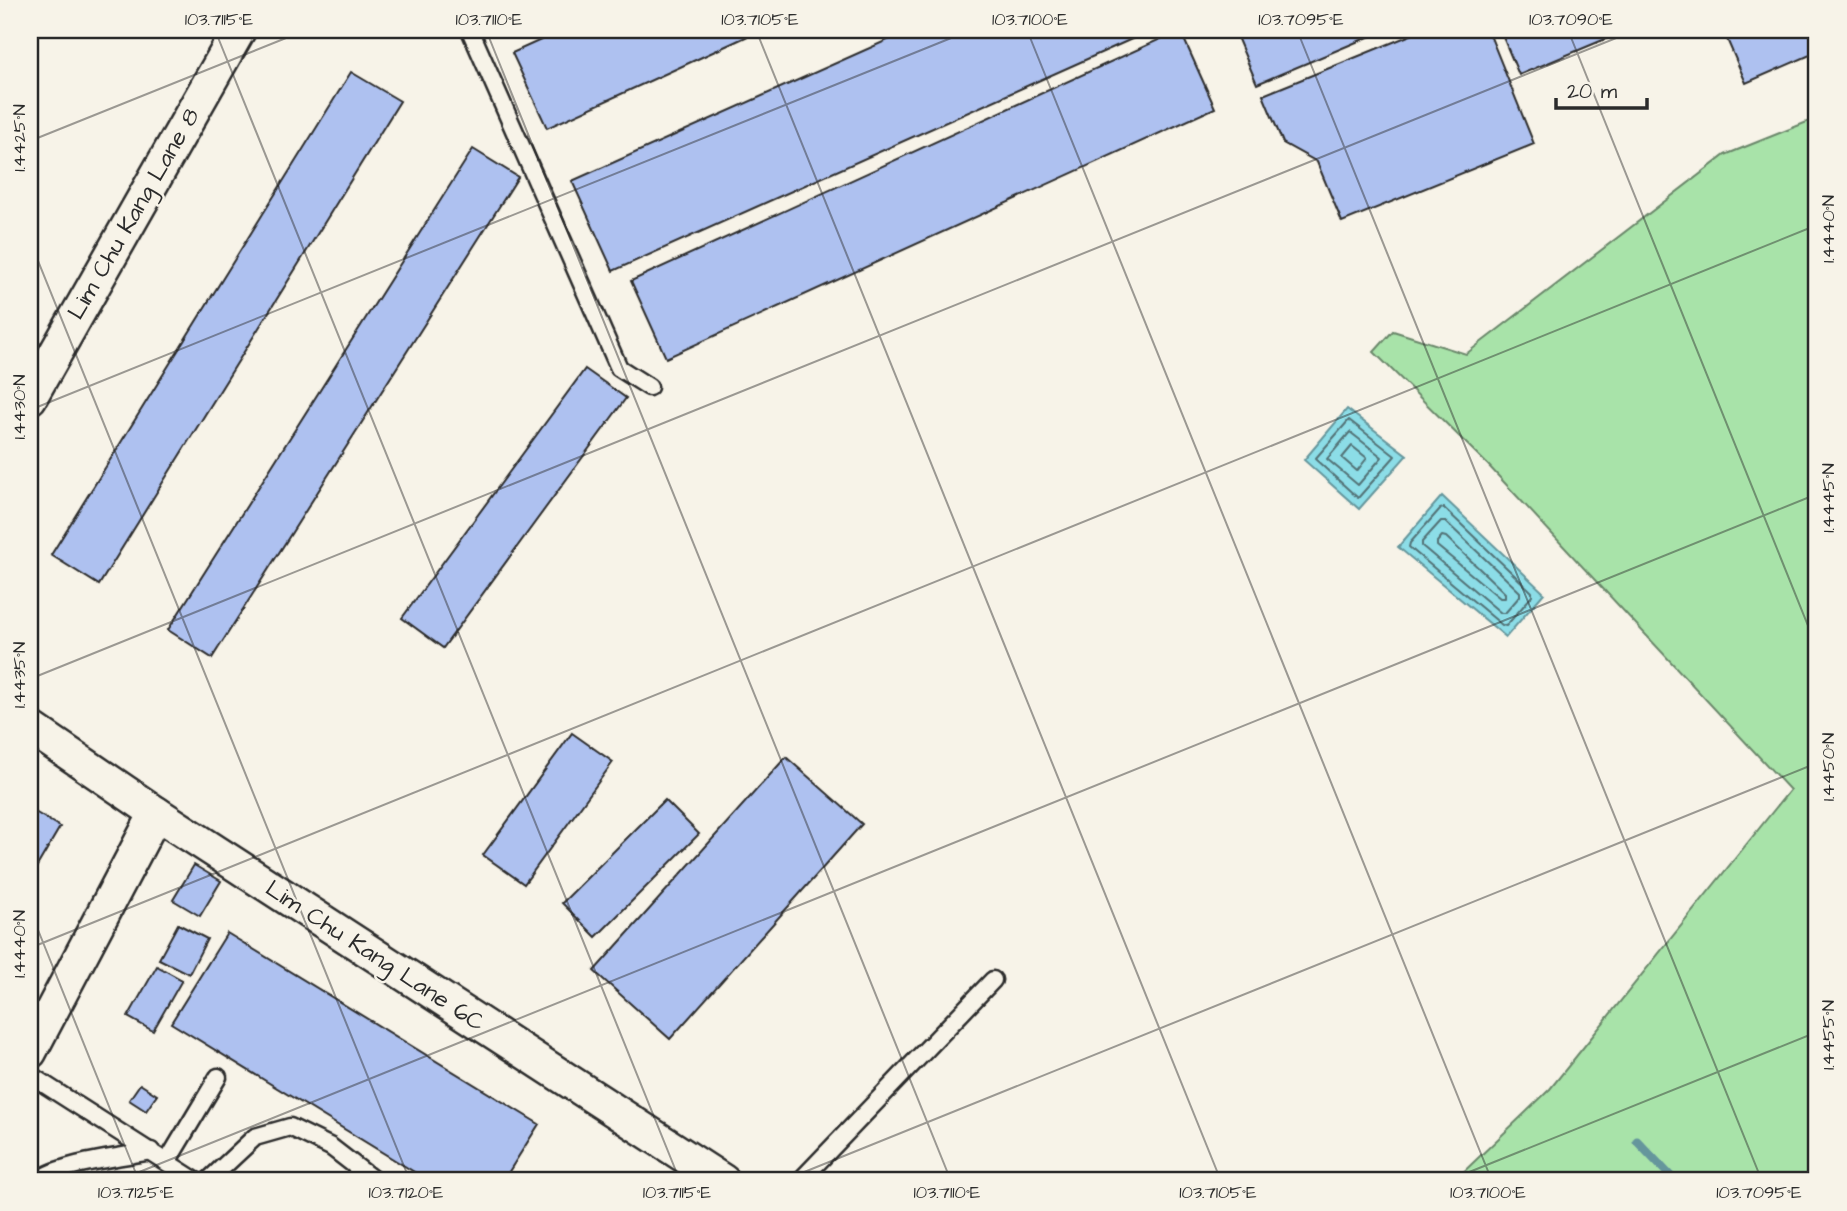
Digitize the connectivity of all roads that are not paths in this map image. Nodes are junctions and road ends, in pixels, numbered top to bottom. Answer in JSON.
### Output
{"nodes":[{"id":1,"x":239,"y":30,"type":"edge"},
{"id":2,"x":470,"y":30,"type":"edge"},
{"id":3,"x":649,"y":387,"type":"dead end"},
{"id":4,"x":30,"y":398,"type":"edge"},
{"id":5,"x":30,"y":727,"type":"edge"},
{"id":6,"x":156,"y":813,"type":"junction"},
{"id":7,"x":993,"y":980,"type":"dead end"},
{"id":8,"x":30,"y":1052,"type":"edge"},
{"id":9,"x":30,"y":1075,"type":"edge"},
{"id":10,"x":218,"y":1077,"type":"dead end"},
{"id":11,"x":151,"y":1151,"type":"junction"},
{"id":12,"x":167,"y":1163,"type":"junction"},
{"id":13,"x":37,"y":1181,"type":"edge"},
{"id":14,"x":196,"y":1181,"type":"edge"},
{"id":15,"x":208,"y":1181,"type":"edge"},
{"id":16,"x":375,"y":1181,"type":"edge"},
{"id":17,"x":723,"y":1181,"type":"edge"},
{"id":18,"x":800,"y":1181,"type":"edge"}],
"edges":[{"from":1,"to":4,"type":"street","name":"Lim Chu Kang Lane 8"},
{"from":2,"to":3,"type":"lane"},
{"from":5,"to":6,"type":"street","name":"Lim Chu Kang Lane 6C"},
{"from":6,"to":8,"type":"street"},
{"from":6,"to":17,"type":"street","name":"Lim Chu Kang Lane 6C"},
{"from":7,"to":18,"type":"lane"},
{"from":9,"to":11,"type":"lane"},
{"from":10,"to":12,"type":"lane"},
{"from":11,"to":12,"type":"lane"},
{"from":11,"to":13,"type":"lane"},
{"from":12,"to":14,"type":"lane"},
{"from":15,"to":16,"type":"lane"}]}
